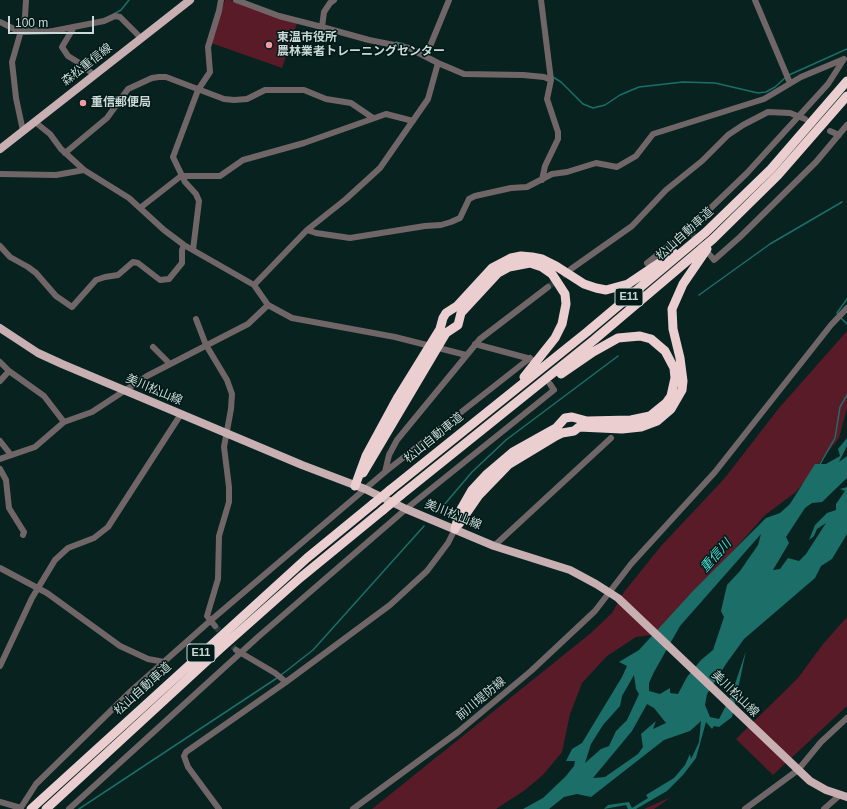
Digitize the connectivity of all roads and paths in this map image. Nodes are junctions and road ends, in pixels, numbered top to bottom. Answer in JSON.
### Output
{"nodes":[{"id":1,"x":26,"y":0,"type":"edge"},
{"id":2,"x":190,"y":0,"type":"edge"},
{"id":3,"x":221,"y":0,"type":"edge"},
{"id":4,"x":236,"y":0,"type":"edge"},
{"id":5,"x":334,"y":0,"type":"edge"},
{"id":6,"x":449,"y":0,"type":"edge"},
{"id":7,"x":541,"y":0,"type":"edge"},
{"id":8,"x":755,"y":0,"type":"edge"},
{"id":9,"x":0,"y":22,"type":"edge"},
{"id":10,"x":74,"y":27,"type":"junction"},
{"id":11,"x":322,"y":27,"type":"junction"},
{"id":12,"x":20,"y":32,"type":"junction"},
{"id":13,"x":141,"y":38,"type":"junction"},
{"id":14,"x":426,"y":56,"type":"junction"},
{"id":15,"x":846,"y":58,"type":"edge"},
{"id":16,"x":438,"y":64,"type":"junction"},
{"id":17,"x":94,"y":75,"type":"junction"},
{"id":18,"x":788,"y":78,"type":"junction"},
{"id":19,"x":551,"y":80,"type":"junction"},
{"id":20,"x":847,"y":81,"type":"edge"},
{"id":21,"x":198,"y":90,"type":"junction"},
{"id":22,"x":847,"y":96,"type":"edge"},
{"id":23,"x":797,"y":116,"type":"junction"},
{"id":24,"x":373,"y":118,"type":"junction"},
{"id":25,"x":804,"y":119,"type":"dead end"},
{"id":26,"x":413,"y":121,"type":"junction"},
{"id":27,"x":35,"y":122,"type":"junction"},
{"id":28,"x":847,"y":125,"type":"edge"},
{"id":29,"x":23,"y":131,"type":"junction"},
{"id":30,"x":830,"y":131,"type":"dead end"},
{"id":31,"x":839,"y":135,"type":"junction"},
{"id":32,"x":0,"y":149,"type":"edge"},
{"id":33,"x":65,"y":153,"type":"junction"},
{"id":34,"x":0,"y":169,"type":"edge"},
{"id":35,"x":84,"y":170,"type":"junction"},
{"id":36,"x":3,"y":174,"type":"edge"},
{"id":37,"x":181,"y":176,"type":"junction"},
{"id":38,"x":542,"y":180,"type":"junction"},
{"id":39,"x":140,"y":208,"type":"junction"},
{"id":40,"x":307,"y":230,"type":"junction"},
{"id":41,"x":706,"y":232,"type":"junction"},
{"id":42,"x":713,"y":239,"type":"junction"},
{"id":43,"x":184,"y":245,"type":"junction"},
{"id":44,"x":0,"y":246,"type":"edge"},
{"id":45,"x":193,"y":250,"type":"junction"},
{"id":46,"x":710,"y":255,"type":"dead end"},
{"id":47,"x":647,"y":263,"type":"dead end"},
{"id":48,"x":571,"y":269,"type":"tunnel mouth"},
{"id":49,"x":254,"y":285,"type":"junction"},
{"id":50,"x":548,"y":287,"type":"tunnel mouth"},
{"id":51,"x":268,"y":305,"type":"junction"},
{"id":52,"x":847,"y":308,"type":"edge"},
{"id":53,"x":196,"y":320,"type":"dead end"},
{"id":54,"x":0,"y":328,"type":"edge"},
{"id":55,"x":475,"y":344,"type":"junction"},
{"id":56,"x":206,"y":345,"type":"junction"},
{"id":57,"x":153,"y":347,"type":"dead end"},
{"id":58,"x":434,"y":347,"type":"junction"},
{"id":59,"x":466,"y":355,"type":"junction"},
{"id":60,"x":0,"y":362,"type":"edge"},
{"id":61,"x":170,"y":364,"type":"junction"},
{"id":62,"x":9,"y":371,"type":"junction"},
{"id":63,"x":0,"y":381,"type":"edge"},
{"id":64,"x":550,"y":384,"type":"dead end"},
{"id":65,"x":126,"y":391,"type":"junction"},
{"id":66,"x":510,"y":394,"type":"junction"},
{"id":67,"x":181,"y":414,"type":"junction"},
{"id":68,"x":497,"y":416,"type":"junction"},
{"id":69,"x":64,"y":422,"type":"junction"},
{"id":70,"x":228,"y":434,"type":"junction"},
{"id":71,"x":611,"y":438,"type":"dead end"},
{"id":72,"x":0,"y":441,"type":"edge"},
{"id":73,"x":11,"y":455,"type":"junction"},
{"id":74,"x":0,"y":460,"type":"edge"},
{"id":75,"x":0,"y":469,"type":"edge"},
{"id":76,"x":385,"y":472,"type":"junction"},
{"id":77,"x":355,"y":486,"type":"junction"},
{"id":78,"x":364,"y":489,"type":"junction"},
{"id":79,"x":406,"y":509,"type":"junction"},
{"id":80,"x":455,"y":529,"type":"junction"},
{"id":81,"x":23,"y":535,"type":"dead end"},
{"id":82,"x":494,"y":546,"type":"junction"},
{"id":83,"x":1,"y":570,"type":"edge"},
{"id":84,"x":38,"y":589,"type":"junction"},
{"id":85,"x":611,"y":592,"type":"junction"},
{"id":86,"x":210,"y":621,"type":"junction"},
{"id":87,"x":215,"y":626,"type":"tunnel mouth"},
{"id":88,"x":238,"y":652,"type":"junction"},
{"id":89,"x":164,"y":662,"type":"junction"},
{"id":90,"x":0,"y":666,"type":"edge"},
{"id":91,"x":284,"y":680,"type":"junction"},
{"id":92,"x":847,"y":718,"type":"edge"},
{"id":93,"x":796,"y":768,"type":"junction"},
{"id":94,"x":843,"y":796,"type":"edge"},
{"id":95,"x":0,"y":802,"type":"edge"},
{"id":96,"x":32,"y":808,"type":"edge"},
{"id":97,"x":21,"y":809,"type":"edge"},
{"id":98,"x":46,"y":809,"type":"edge"},
{"id":99,"x":69,"y":809,"type":"edge"},
{"id":100,"x":219,"y":809,"type":"edge"},
{"id":101,"x":353,"y":809,"type":"edge"},
{"id":102,"x":745,"y":809,"type":"edge"},
{"id":103,"x":824,"y":809,"type":"edge"}],
"edges":[{"from":1,"to":12,"type":"street"},
{"from":2,"to":13,"type":"main road","name":"森松重信線"},
{"from":3,"to":21,"type":"street"},
{"from":4,"to":11,"type":"street"},
{"from":5,"to":11,"type":"street"},
{"from":6,"to":14,"type":"street"},
{"from":7,"to":19,"type":"street"},
{"from":8,"to":18,"type":"street"},
{"from":9,"to":12,"type":"street"},
{"from":10,"to":12,"type":"street"},
{"from":10,"to":13,"type":"street"},
{"from":10,"to":17,"type":"street"},
{"from":11,"to":14,"type":"street"},
{"from":12,"to":29,"type":"street"},
{"from":13,"to":17,"type":"main road","name":"森松重信線"},
{"from":14,"to":16,"type":"street"},
{"from":15,"to":18,"type":"street"},
{"from":15,"to":23,"type":"street"},
{"from":16,"to":19,"type":"street"},
{"from":16,"to":26,"type":"street"},
{"from":17,"to":27,"type":"main road","name":"森松重信線"},
{"from":18,"to":38,"type":"street"},
{"from":19,"to":38,"type":"street"},
{"from":20,"to":41,"type":"highway","name":"松山自動車道","number":"E11"},
{"from":21,"to":24,"type":"street"},
{"from":21,"to":33,"type":"street"},
{"from":21,"to":37,"type":"street"},
{"from":22,"to":42,"type":"highway","name":"松山自動車道","number":"E11"},
{"from":23,"to":25,"type":"street"},
{"from":23,"to":47,"type":"street"},
{"from":23,"to":48,"type":"street"},
{"from":24,"to":26,"type":"street"},
{"from":24,"to":37,"type":"street"},
{"from":26,"to":40,"type":"street"},
{"from":27,"to":29,"type":"main road","name":"森松重信線"},
{"from":27,"to":33,"type":"street"},
{"from":28,"to":31,"type":"street"},
{"from":29,"to":32,"type":"main road","name":"森松重信線"},
{"from":30,"to":31,"type":"street"},
{"from":31,"to":46,"type":"street"},
{"from":33,"to":35,"type":"street"},
{"from":34,"to":36,"type":"street"},
{"from":35,"to":36,"type":"street"},
{"from":35,"to":39,"type":"street"},
{"from":37,"to":39,"type":"street"},
{"from":37,"to":45,"type":"street"},
{"from":38,"to":40,"type":"street"},
{"from":39,"to":43,"type":"street"},
{"from":40,"to":49,"type":"street"},
{"from":41,"to":58,"type":"highway"},
{"from":41,"to":66,"type":"highway","name":"松山自動車道","number":"E11"},
{"from":42,"to":68,"type":"highway","name":"松山自動車道","number":"E11"},
{"from":42,"to":80,"type":"highway"},
{"from":43,"to":44,"type":"street"},
{"from":43,"to":45,"type":"street"},
{"from":45,"to":49,"type":"street"},
{"from":49,"to":51,"type":"street"},
{"from":50,"to":55,"type":"street"},
{"from":51,"to":56,"type":"street"},
{"from":51,"to":58,"type":"street"},
{"from":52,"to":85,"type":"street","name":"前川堤防線"},
{"from":53,"to":56,"type":"street"},
{"from":54,"to":65,"type":"main road","name":"美川松山線"},
{"from":55,"to":59,"type":"street"},
{"from":55,"to":76,"type":"street"},
{"from":56,"to":61,"type":"street"},
{"from":56,"to":70,"type":"street"},
{"from":57,"to":61,"type":"street"},
{"from":58,"to":59,"type":"street"},
{"from":58,"to":66,"type":"highway"},
{"from":58,"to":77,"type":"highway"},
{"from":59,"to":76,"type":"street"},
{"from":60,"to":62,"type":"street"},
{"from":61,"to":65,"type":"street"},
{"from":62,"to":63,"type":"street"},
{"from":62,"to":69,"type":"street"},
{"from":64,"to":79,"type":"street"},
{"from":65,"to":67,"type":"main road","name":"美川松山線"},
{"from":65,"to":69,"type":"street"},
{"from":66,"to":96,"type":"highway","name":"松山自動車道","number":"E11","bridge":true},
{"from":67,"to":70,"type":"main road","name":"美川松山線"},
{"from":67,"to":84,"type":"street"},
{"from":68,"to":80,"type":"highway"},
{"from":68,"to":98,"type":"highway","name":"松山自動車道","number":"E11","bridge":true},
{"from":69,"to":73,"type":"street"},
{"from":70,"to":77,"type":"main road","name":"美川松山線"},
{"from":70,"to":86,"type":"street"},
{"from":71,"to":82,"type":"street"},
{"from":72,"to":73,"type":"street"},
{"from":73,"to":74,"type":"street"},
{"from":75,"to":81,"type":"street"},
{"from":76,"to":78,"type":"street"},
{"from":77,"to":78,"type":"main road","name":"美川松山線"},
{"from":78,"to":79,"type":"main road","name":"美川松山線"},
{"from":78,"to":86,"type":"street"},
{"from":79,"to":80,"type":"main road","name":"美川松山線"},
{"from":79,"to":88,"type":"street"},
{"from":80,"to":82,"type":"main road","name":"美川松山線"},
{"from":80,"to":91,"type":"street"},
{"from":82,"to":85,"type":"main road","name":"美川松山線"},
{"from":83,"to":84,"type":"street"},
{"from":84,"to":89,"type":"street"},
{"from":84,"to":90,"type":"street"},
{"from":85,"to":93,"type":"main road","name":"美川松山線"},
{"from":85,"to":101,"type":"street","name":"前川堤防線"},
{"from":86,"to":87,"type":"street"},
{"from":86,"to":89,"type":"street"},
{"from":88,"to":91,"type":"street"},
{"from":88,"to":99,"type":"street"},
{"from":89,"to":97,"type":"street"},
{"from":91,"to":100,"type":"street"},
{"from":92,"to":93,"type":"street"},
{"from":93,"to":94,"type":"main road","name":"美川松山線"},
{"from":93,"to":102,"type":"street"},
{"from":94,"to":103,"type":"street"},
{"from":95,"to":97,"type":"street"}]}
